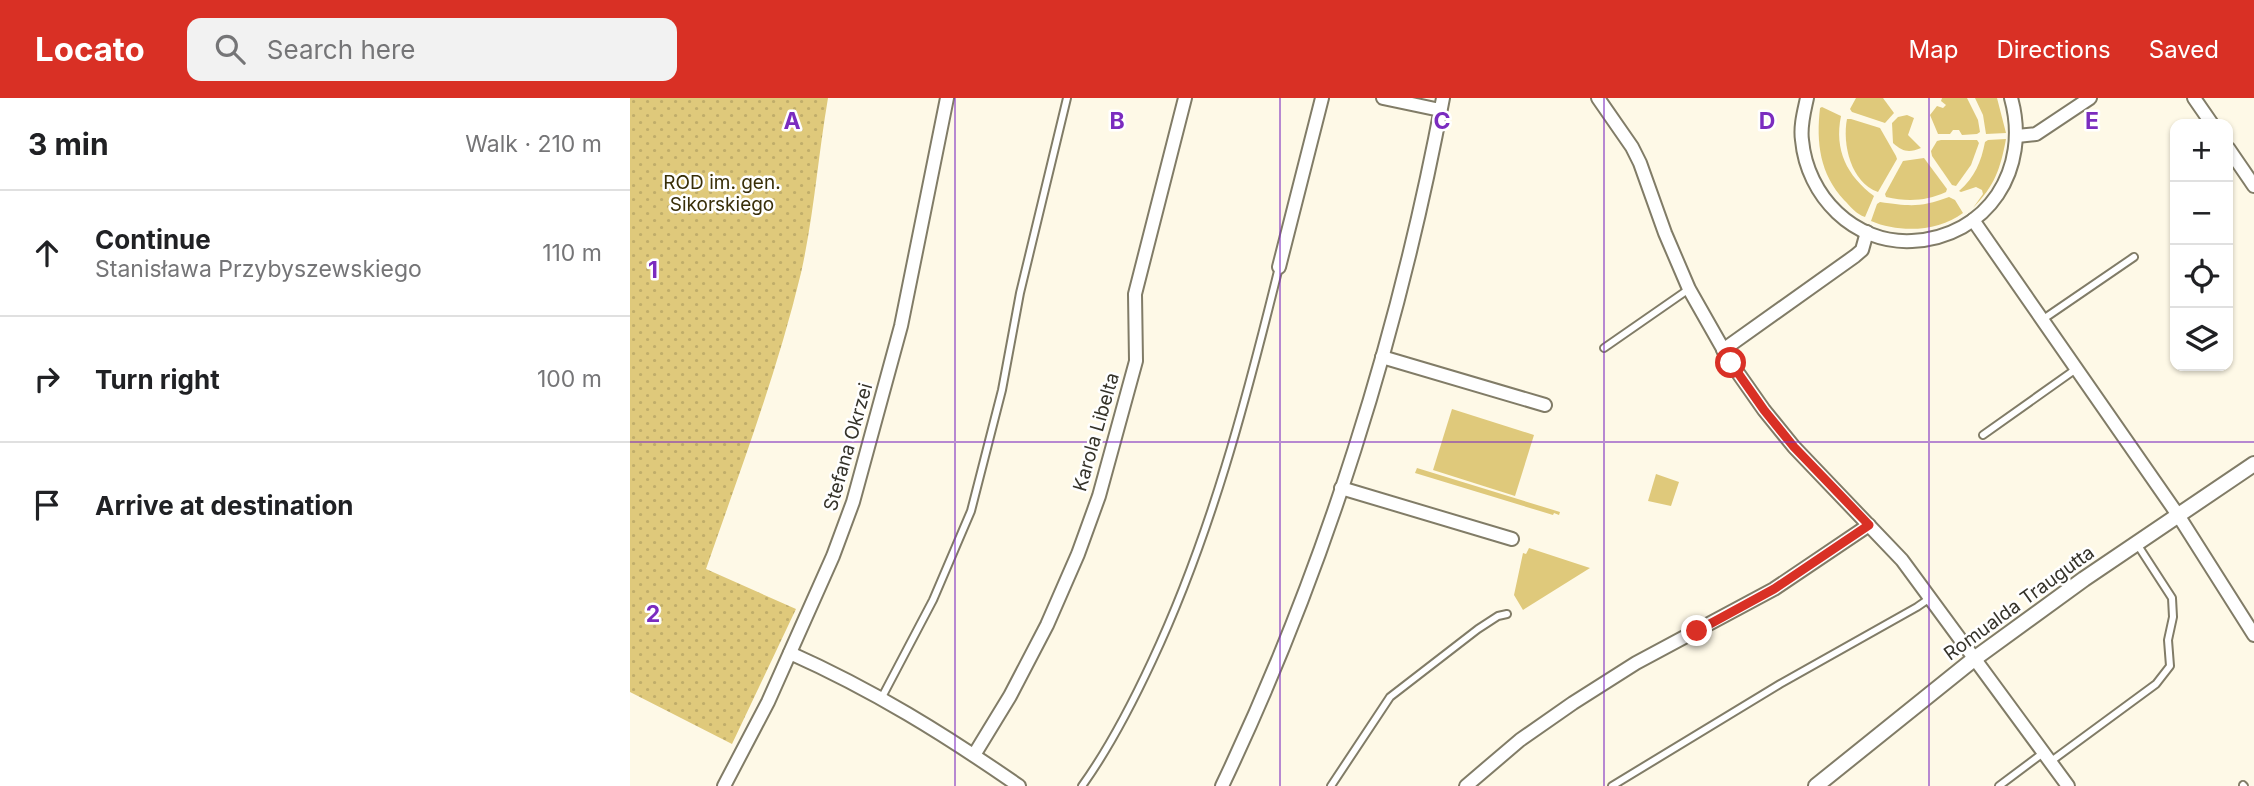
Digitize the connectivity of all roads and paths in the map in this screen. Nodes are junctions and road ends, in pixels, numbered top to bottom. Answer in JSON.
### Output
{"nodes":[{"id":1,"x":947,"y":98,"type":"edge"},
{"id":2,"x":1067,"y":98,"type":"edge"},
{"id":3,"x":1185,"y":98,"type":"edge"},
{"id":4,"x":1322,"y":98,"type":"edge"},
{"id":5,"x":1382,"y":98,"type":"edge"},
{"id":6,"x":1598,"y":98,"type":"edge"},
{"id":7,"x":1807,"y":98,"type":"edge"},
{"id":8,"x":2011,"y":98,"type":"edge"},
{"id":9,"x":2090,"y":98,"type":"edge"},
{"id":10,"x":2194,"y":98,"type":"edge"},
{"id":11,"x":1442,"y":104,"type":"edge"},
{"id":12,"x":2209,"y":119,"type":"edge"},
{"id":13,"x":2017,"y":136,"type":"junction"},
{"id":14,"x":2233,"y":156,"type":"edge"},
{"id":15,"x":2254,"y":187,"type":"edge"},
{"id":16,"x":1973,"y":220,"type":"junction"},
{"id":17,"x":1867,"y":232,"type":"junction"},
{"id":18,"x":2134,"y":257,"type":"dead end"},
{"id":19,"x":1279,"y":267,"type":"joint"},
{"id":20,"x":1689,"y":289,"type":"junction"},
{"id":21,"x":2042,"y":320,"type":"junction"},
{"id":22,"x":1604,"y":348,"type":"dead end"},
{"id":23,"x":1723,"y":350,"type":"junction"},
{"id":24,"x":1382,"y":358,"type":"junction"},
{"id":25,"x":2077,"y":369,"type":"junction"},
{"id":26,"x":1545,"y":405,"type":"dead end"},
{"id":27,"x":1983,"y":435,"type":"dead end"},
{"id":28,"x":2254,"y":464,"type":"edge"},
{"id":29,"x":1341,"y":488,"type":"junction"},
{"id":30,"x":2178,"y":515,"type":"junction"},
{"id":31,"x":1869,"y":525,"type":"junction"},
{"id":32,"x":1512,"y":539,"type":"dead end"},
{"id":33,"x":2136,"y":543,"type":"junction"},
{"id":34,"x":1930,"y":598,"type":"junction"},
{"id":35,"x":1507,"y":614,"type":"dead end"},
{"id":36,"x":2249,"y":617,"type":"edge"},
{"id":37,"x":2254,"y":635,"type":"edge"},
{"id":38,"x":790,"y":653,"type":"junction"},
{"id":39,"x":1974,"y":659,"type":"junction"},
{"id":40,"x":882,"y":697,"type":"junction"},
{"id":41,"x":974,"y":755,"type":"junction"},
{"id":42,"x":2046,"y":758,"type":"junction"},
{"id":43,"x":724,"y":786,"type":"edge"},
{"id":44,"x":1019,"y":786,"type":"edge"},
{"id":45,"x":1082,"y":786,"type":"edge"},
{"id":46,"x":1222,"y":786,"type":"edge"},
{"id":47,"x":1331,"y":786,"type":"edge"},
{"id":48,"x":1466,"y":786,"type":"edge"},
{"id":49,"x":1612,"y":786,"type":"edge"},
{"id":50,"x":1816,"y":786,"type":"edge"},
{"id":51,"x":1999,"y":786,"type":"edge"},
{"id":52,"x":2068,"y":786,"type":"edge"}],
"edges":[{"from":1,"to":38,"type":"street","name":"Stefana Okrzei"},
{"from":2,"to":40,"type":"lane"},
{"from":3,"to":41,"type":"street","name":"Karola Libelta"},
{"from":4,"to":19,"type":"street"},
{"from":5,"to":11,"type":"street"},
{"from":6,"to":20,"type":"street"},
{"from":7,"to":17,"type":"street"},
{"from":8,"to":13,"type":"street"},
{"from":9,"to":13,"type":"street"},
{"from":10,"to":12,"type":"street"},
{"from":11,"to":24,"type":"street"},
{"from":13,"to":16,"type":"street"},
{"from":14,"to":15,"type":"street"},
{"from":16,"to":17,"type":"street"},
{"from":16,"to":21,"type":"street"},
{"from":17,"to":23,"type":"street"},
{"from":18,"to":21,"type":"lane"},
{"from":19,"to":45,"type":"lane"},
{"from":20,"to":22,"type":"lane"},
{"from":20,"to":23,"type":"street"},
{"from":21,"to":25,"type":"street"},
{"from":23,"to":31,"type":"street"},
{"from":24,"to":26,"type":"street"},
{"from":24,"to":29,"type":"street"},
{"from":25,"to":27,"type":"lane"},
{"from":25,"to":30,"type":"street"},
{"from":28,"to":30,"type":"street","name":"Romualda Traugutta"},
{"from":29,"to":32,"type":"street"},
{"from":29,"to":46,"type":"street"},
{"from":30,"to":33,"type":"street","name":"Romualda Traugutta"},
{"from":30,"to":36,"type":"street"},
{"from":31,"to":34,"type":"street"},
{"from":31,"to":48,"type":"street"},
{"from":33,"to":39,"type":"street","name":"Romualda Traugutta"},
{"from":33,"to":42,"type":"lane"},
{"from":34,"to":39,"type":"street"},
{"from":34,"to":49,"type":"lane"},
{"from":35,"to":47,"type":"lane"},
{"from":36,"to":37,"type":"street"},
{"from":38,"to":40,"type":"street"},
{"from":38,"to":43,"type":"street","name":"Stefana Okrzei"},
{"from":39,"to":42,"type":"street"},
{"from":39,"to":50,"type":"street","name":"Romualda Traugutta"},
{"from":40,"to":41,"type":"street"},
{"from":41,"to":44,"type":"street"},
{"from":42,"to":51,"type":"lane"},
{"from":42,"to":52,"type":"street"}]}
